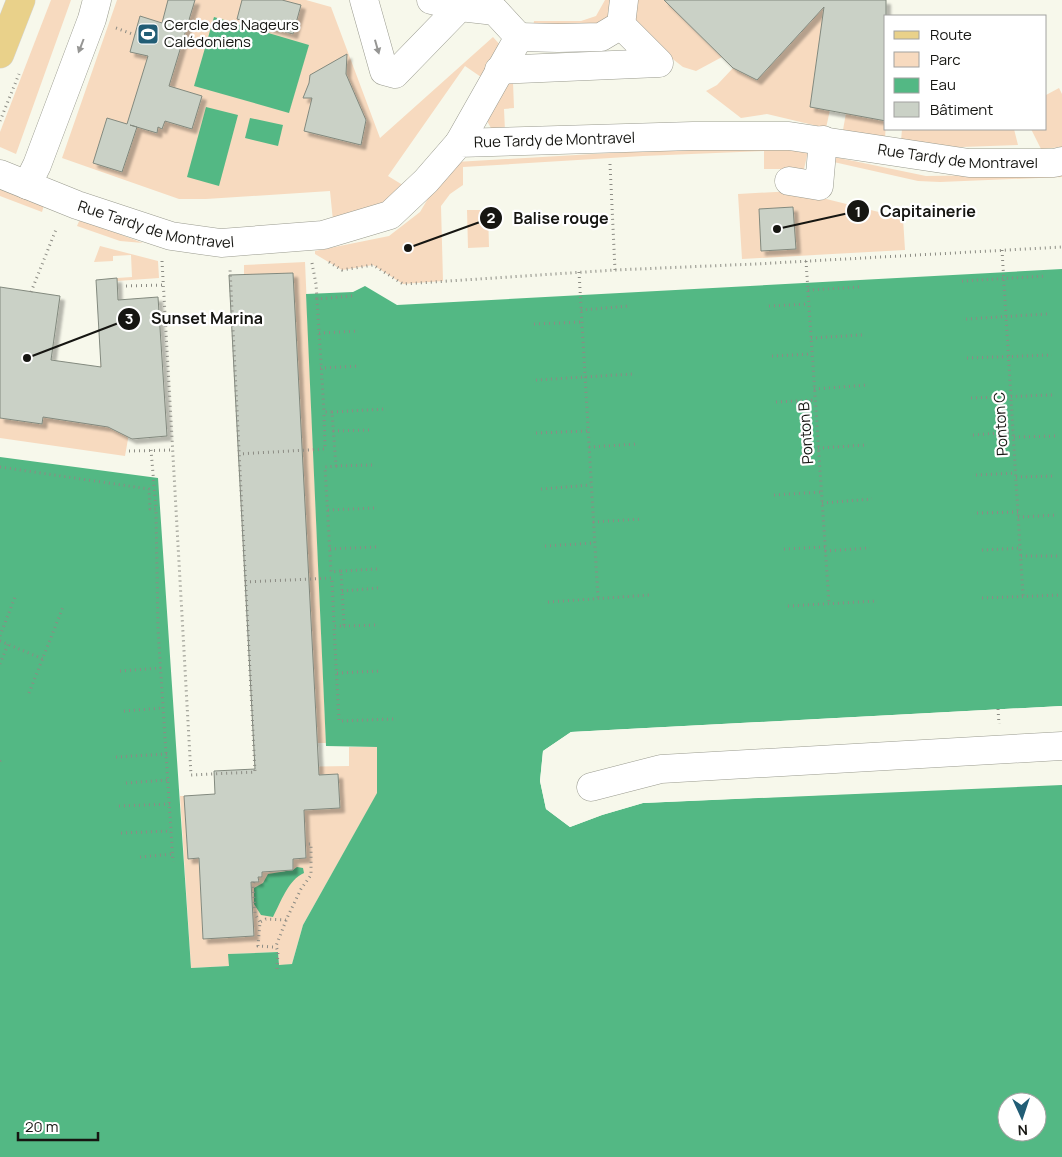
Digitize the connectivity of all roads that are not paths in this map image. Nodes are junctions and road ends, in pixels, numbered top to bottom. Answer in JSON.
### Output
{"nodes":[{"id":1,"x":6,"y":0,"type":"edge"},
{"id":2,"x":21,"y":0,"type":"edge"},
{"id":3,"x":97,"y":0,"type":"edge"},
{"id":4,"x":364,"y":0,"type":"edge"},
{"id":5,"x":431,"y":0,"type":"edge"},
{"id":6,"x":504,"y":6,"type":"edge"},
{"id":7,"x":460,"y":7,"type":"junction"},
{"id":8,"x":622,"y":12,"type":"edge"},
{"id":9,"x":520,"y":37,"type":"junction"},
{"id":10,"x":4,"y":44,"type":"edge"},
{"id":11,"x":499,"y":70,"type":"junction"},
{"id":12,"x":823,"y":140,"type":"junction"},
{"id":13,"x":459,"y":143,"type":"junction"},
{"id":14,"x":1062,"y":161,"type":"edge"},
{"id":15,"x":0,"y":174,"type":"edge"},
{"id":16,"x":789,"y":181,"type":"dead end"},
{"id":17,"x":27,"y":184,"type":"junction"},
{"id":18,"x":1062,"y":746,"type":"edge"},
{"id":19,"x":591,"y":787,"type":"dead end"}],
"edges":[{"from":1,"to":10,"type":"street"},
{"from":2,"to":10,"type":"main road"},
{"from":3,"to":17,"type":"street","one_way":true},
{"from":4,"to":7,"type":"street","one_way":true},
{"from":5,"to":7,"type":"street"},
{"from":6,"to":7,"type":"street"},
{"from":6,"to":9,"type":"street"},
{"from":8,"to":9,"type":"street"},
{"from":8,"to":11,"type":"street"},
{"from":9,"to":11,"type":"street"},
{"from":11,"to":13,"type":"street"},
{"from":12,"to":13,"type":"street","name":"Rue Tardy de Montravel"},
{"from":12,"to":14,"type":"street","name":"Rue Tardy de Montravel"},
{"from":12,"to":16,"type":"street"},
{"from":13,"to":17,"type":"street","name":"Rue Tardy de Montravel"},
{"from":15,"to":17,"type":"street","name":"Rue Tardy de Montravel"},
{"from":18,"to":19,"type":"street"}]}
